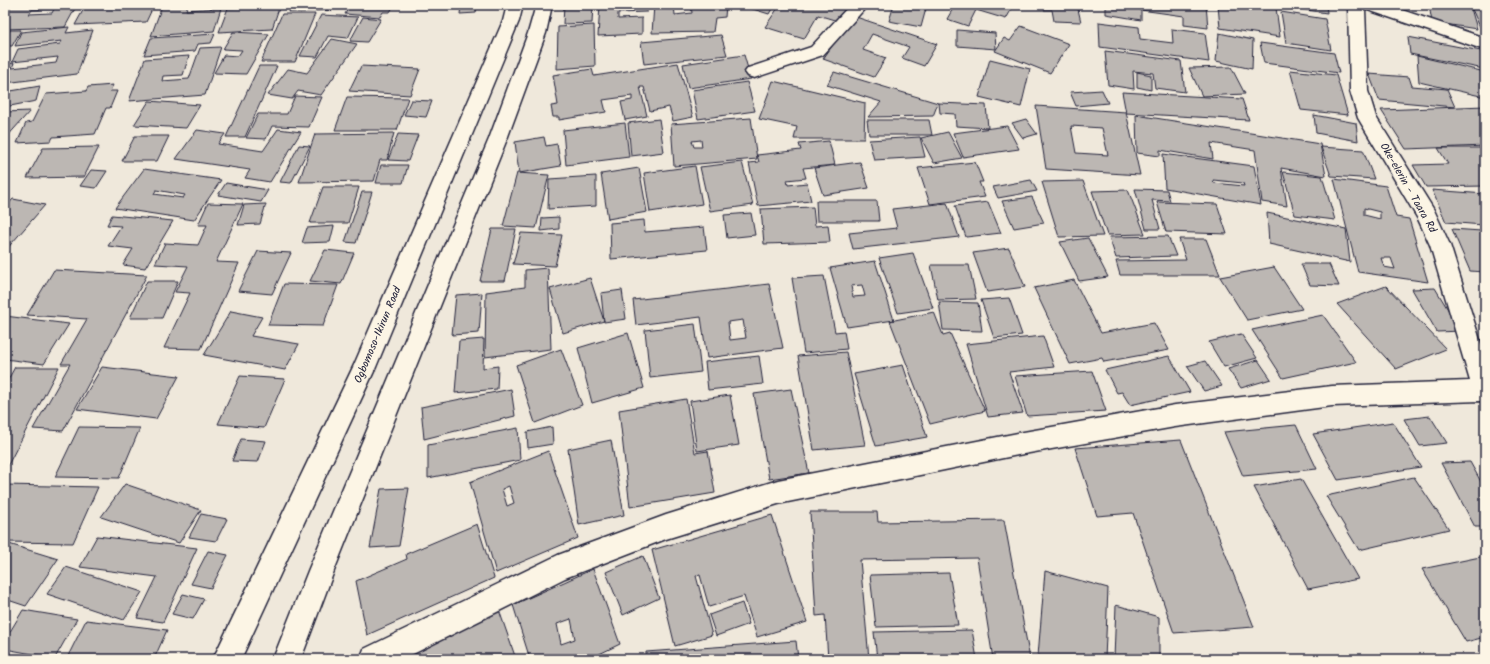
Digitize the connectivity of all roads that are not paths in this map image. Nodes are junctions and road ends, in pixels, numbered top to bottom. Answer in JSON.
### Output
{"nodes":[{"id":1,"x":515,"y":5,"type":"edge"},
{"id":2,"x":544,"y":5,"type":"edge"},
{"id":3,"x":860,"y":5,"type":"edge"},
{"id":4,"x":1356,"y":5,"type":"edge"},
{"id":5,"x":1370,"y":5,"type":"edge"},
{"id":6,"x":1485,"y":44,"type":"edge"},
{"id":7,"x":754,"y":72,"type":"dead end"},
{"id":8,"x":1485,"y":392,"type":"edge"},
{"id":9,"x":227,"y":659,"type":"edge"},
{"id":10,"x":287,"y":659,"type":"edge"},
{"id":11,"x":374,"y":659,"type":"edge"}],
"edges":[{"from":1,"to":9,"type":"street","name":"Ogbomoso-Ikirun Road"},
{"from":2,"to":10,"type":"street"},
{"from":3,"to":7,"type":"street"},
{"from":4,"to":8,"type":"street","name":"Oke-elerin - Taara Rd"},
{"from":5,"to":6,"type":"street"},
{"from":8,"to":11,"type":"street"}]}
